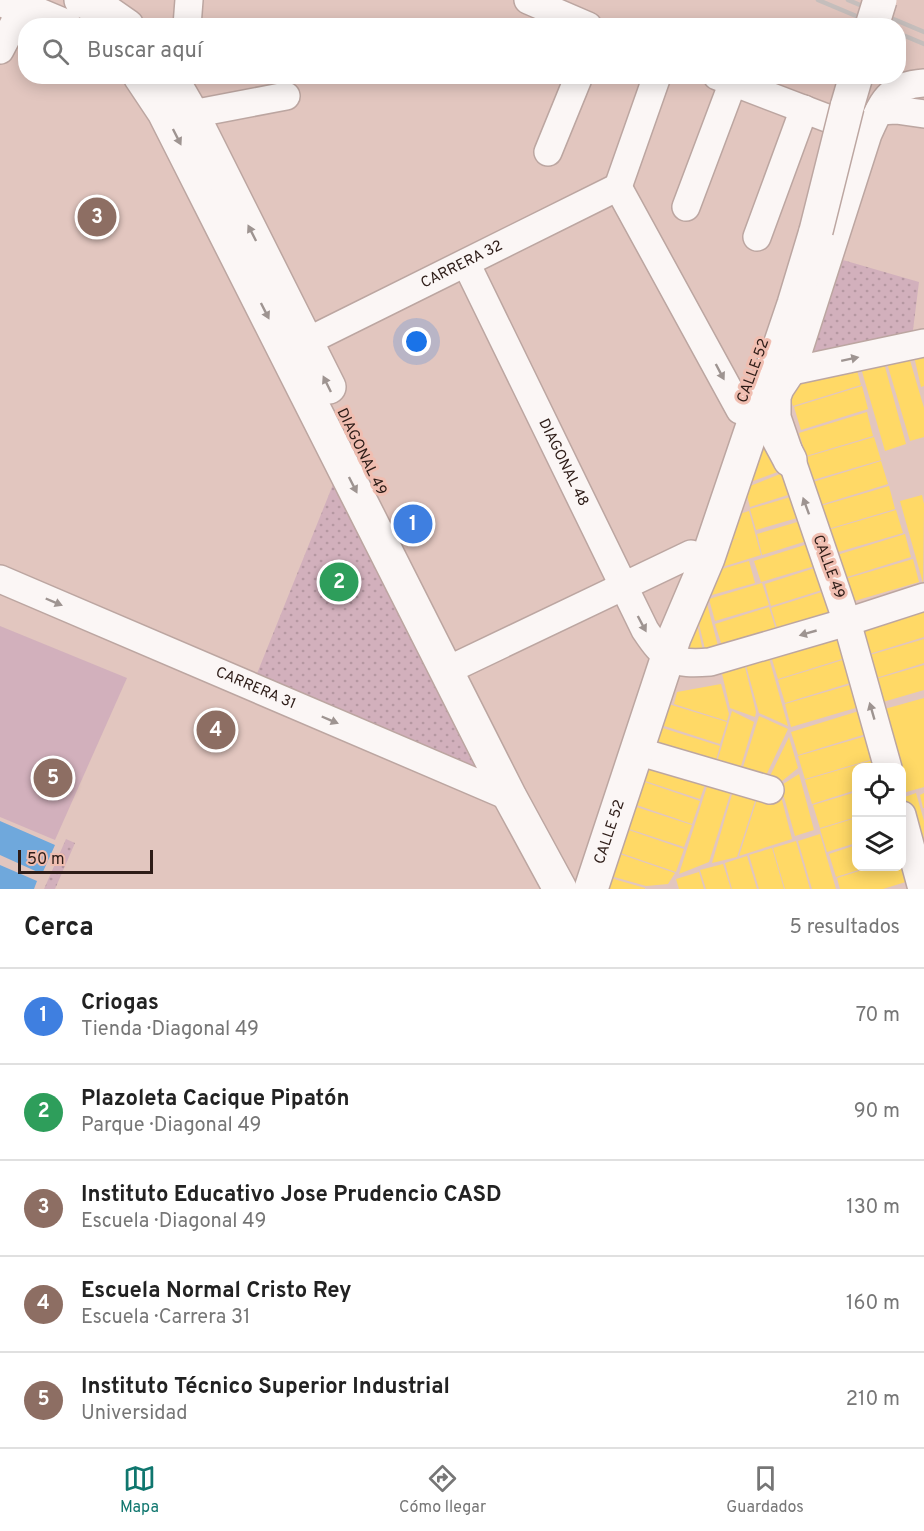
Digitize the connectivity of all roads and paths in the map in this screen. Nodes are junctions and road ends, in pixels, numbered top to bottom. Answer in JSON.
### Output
{"nodes":[{"id":1,"x":81,"y":0,"type":"edge"},
{"id":2,"x":189,"y":0,"type":"edge"},
{"id":3,"x":528,"y":0,"type":"edge"},
{"id":4,"x":880,"y":0,"type":"edge"},
{"id":5,"x":12,"y":4,"type":"edge"},
{"id":6,"x":46,"y":18,"type":"edge"},
{"id":7,"x":116,"y":18,"type":"edge"},
{"id":8,"x":188,"y":18,"type":"edge"},
{"id":9,"x":570,"y":18,"type":"edge"},
{"id":10,"x":874,"y":18,"type":"edge"},
{"id":11,"x":0,"y":50,"type":"edge"},
{"id":12,"x":924,"y":83,"type":"edge"},
{"id":13,"x":576,"y":84,"type":"edge"},
{"id":14,"x":654,"y":84,"type":"edge"},
{"id":15,"x":724,"y":84,"type":"edge"},
{"id":16,"x":736,"y":84,"type":"edge"},
{"id":17,"x":854,"y":84,"type":"edge"},
{"id":18,"x":169,"y":88,"type":"edge"},
{"id":19,"x":286,"y":96,"type":"dead end"},
{"id":20,"x":804,"y":109,"type":"junction"},
{"id":21,"x":924,"y":114,"type":"edge"},
{"id":22,"x":873,"y":122,"type":"junction"},
{"id":23,"x":549,"y":152,"type":"dead end"},
{"id":24,"x":618,"y":187,"type":"junction"},
{"id":25,"x":686,"y":207,"type":"dead end"},
{"id":26,"x":811,"y":229,"type":"junction"},
{"id":27,"x":757,"y":237,"type":"dead end"},
{"id":28,"x":466,"y":263,"type":"junction"},
{"id":29,"x":794,"y":304,"type":"junction"},
{"id":30,"x":306,"y":342,"type":"junction"},
{"id":31,"x":924,"y":343,"type":"edge"},
{"id":32,"x":792,"y":371,"type":"junction"},
{"id":33,"x":740,"y":410,"type":"junction"},
{"id":34,"x":790,"y":460,"type":"junction"},
{"id":35,"x":691,"y":554,"type":"junction"},
{"id":36,"x":0,"y":579,"type":"edge"},
{"id":37,"x":622,"y":585,"type":"junction"},
{"id":38,"x":924,"y":597,"type":"edge"},
{"id":39,"x":848,"y":622,"type":"junction"},
{"id":40,"x":671,"y":648,"type":"junction"},
{"id":41,"x":455,"y":667,"type":"junction"},
{"id":42,"x":637,"y":751,"type":"junction"},
{"id":43,"x":887,"y":763,"type":"edge"},
{"id":44,"x":770,"y":790,"type":"dead end"},
{"id":45,"x":510,"y":797,"type":"junction"},
{"id":46,"x":903,"y":817,"type":"edge"},
{"id":47,"x":922,"y":888,"type":"edge"},
{"id":48,"x":560,"y":889,"type":"edge"},
{"id":49,"x":583,"y":889,"type":"edge"},
{"id":50,"x":591,"y":889,"type":"edge"}],
"edges":[{"from":1,"to":7,"type":"main road"},
{"from":2,"to":8,"type":"street"},
{"from":3,"to":9,"type":"street"},
{"from":4,"to":10,"type":"main road","bridge":true},
{"from":5,"to":6,"type":"main road"},
{"from":5,"to":11,"type":"street"},
{"from":12,"to":22,"type":"street"},
{"from":13,"to":23,"type":"street"},
{"from":14,"to":24,"type":"street"},
{"from":15,"to":25,"type":"street"},
{"from":16,"to":20,"type":"street"},
{"from":17,"to":26,"type":"main road","name":"CALLE 52","bridge":true},
{"from":18,"to":19,"type":"street"},
{"from":30,"to":18,"type":"main road","name":"DIAGONAL 49","one_way":true},
{"from":18,"to":41,"type":"main road","name":"DIAGONAL 49","one_way":true},
{"from":20,"to":22,"type":"street"},
{"from":20,"to":27,"type":"street"},
{"from":21,"to":22,"type":"street"},
{"from":22,"to":32,"type":"street","name":"CALLE 49"},
{"from":24,"to":28,"type":"street","name":"CARRERA 32"},
{"from":24,"to":33,"type":"street","one_way":true},
{"from":26,"to":29,"type":"main road","name":"CALLE 52"},
{"from":26,"to":33,"type":"main road","name":"CALLE 52"},
{"from":28,"to":30,"type":"street","name":"CARRERA 32"},
{"from":28,"to":37,"type":"street","name":"DIAGONAL 48"},
{"from":29,"to":34,"type":"main road"},
{"from":29,"to":40,"type":"main road","name":"CALLE 52"},
{"from":41,"to":30,"type":"main road","name":"DIAGONAL 49","one_way":true},
{"from":32,"to":31,"type":"street","one_way":true},
{"from":32,"to":34,"type":"street","name":"CALLE 49"},
{"from":33,"to":35,"type":"main road","name":"CALLE 52"},
{"from":39,"to":34,"type":"street","name":"CALLE 49","one_way":true},
{"from":35,"to":37,"type":"street"},
{"from":35,"to":40,"type":"main road","name":"CALLE 52"},
{"from":36,"to":45,"type":"street","name":"CARRERA 31","one_way":true},
{"from":37,"to":40,"type":"street","name":"DIAGONAL 48","one_way":true},
{"from":37,"to":41,"type":"street"},
{"from":38,"to":39,"type":"street"},
{"from":39,"to":40,"type":"street","one_way":true},
{"from":43,"to":39,"type":"street","name":"CALLE 49","one_way":true},
{"from":40,"to":42,"type":"main road","name":"CALLE 52"},
{"from":41,"to":45,"type":"main road","name":"DIAGONAL 49"},
{"from":41,"to":49,"type":"main road","name":"DIAGONAL 49"},
{"from":42,"to":44,"type":"street"},
{"from":42,"to":50,"type":"main road","name":"CALLE 52"},
{"from":45,"to":48,"type":"main road","name":"DIAGONAL 49"},
{"from":46,"to":47,"type":"street"}]}
